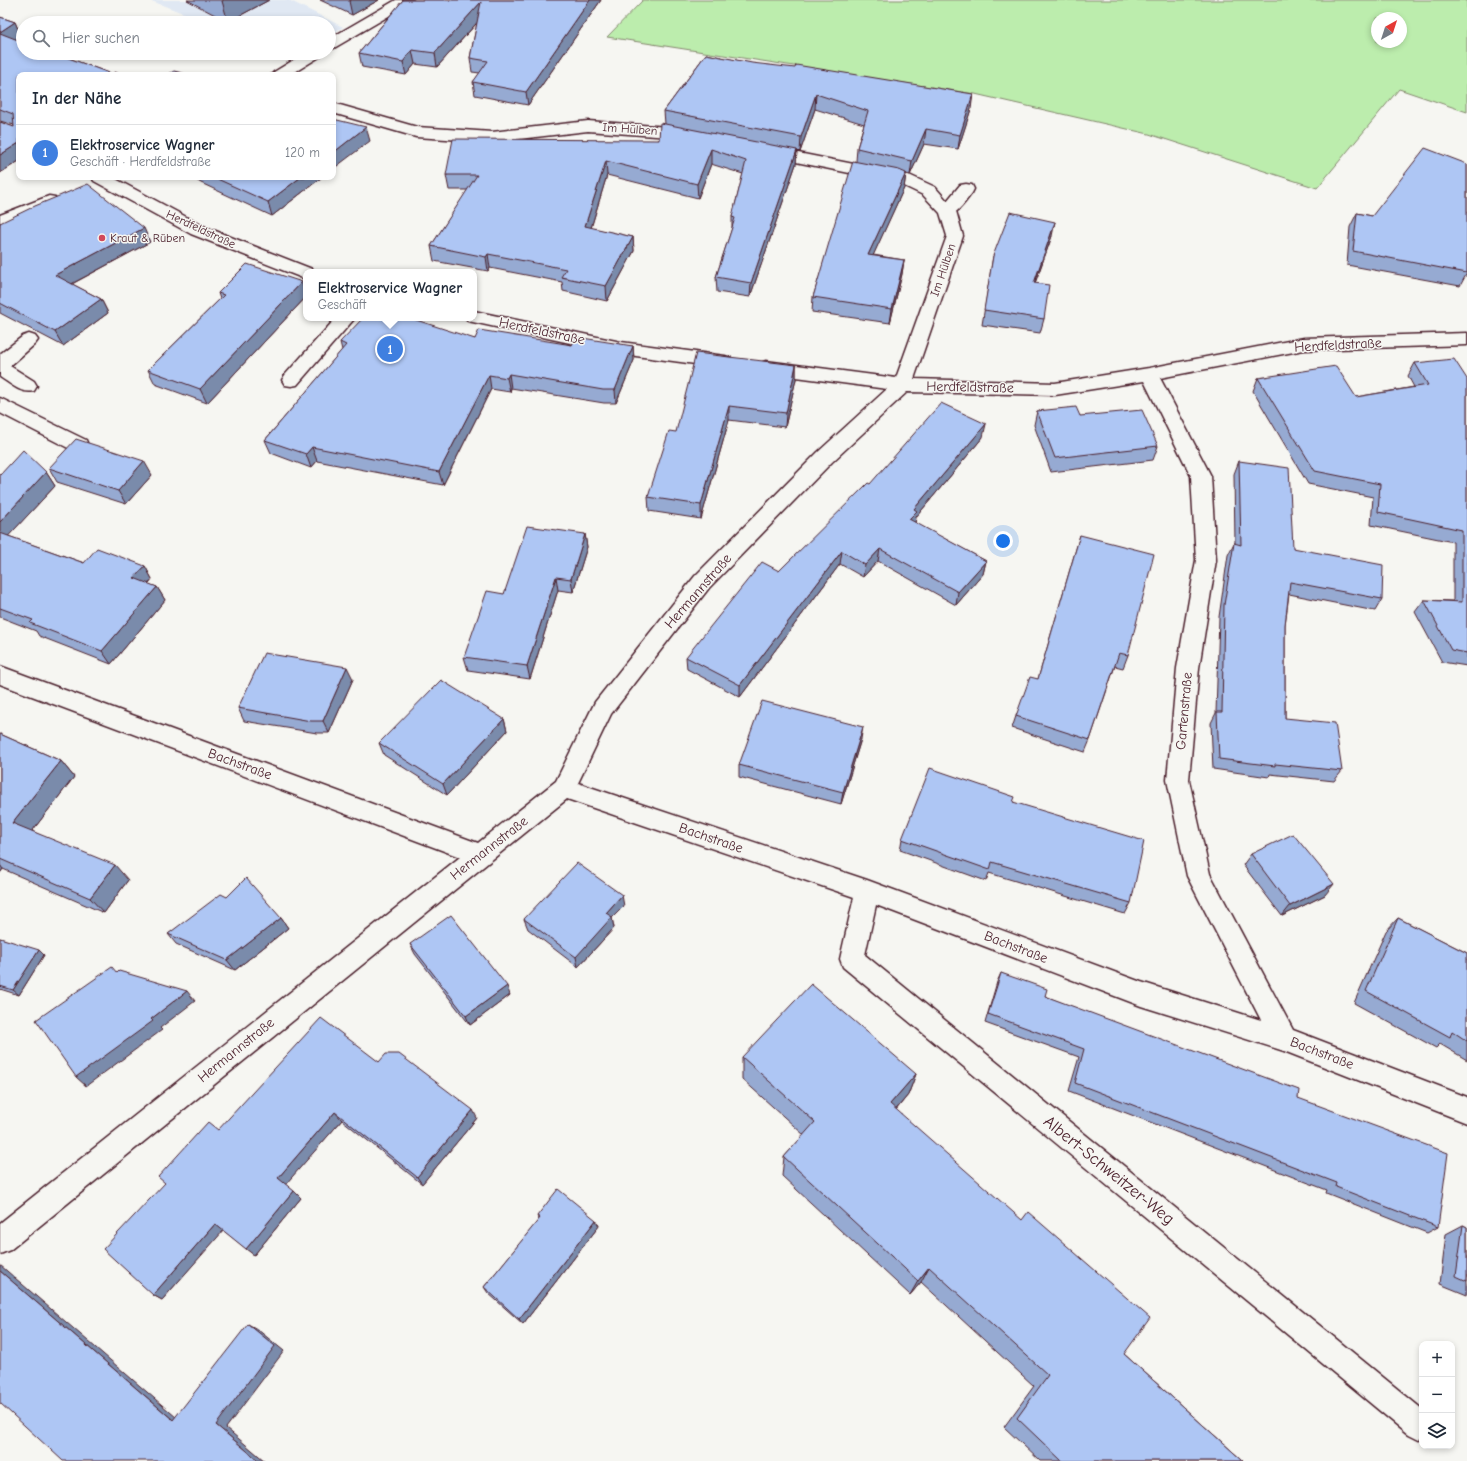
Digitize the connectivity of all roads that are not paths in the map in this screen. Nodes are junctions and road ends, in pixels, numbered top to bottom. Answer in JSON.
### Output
{"nodes":[{"id":1,"x":406,"y":0,"type":"edge"},
{"id":2,"x":336,"y":42,"type":"edge"},
{"id":3,"x":304,"y":60,"type":"edge"},
{"id":4,"x":284,"y":72,"type":"edge"},
{"id":5,"x":336,"y":109,"type":"edge"},
{"id":6,"x":708,"y":140,"type":"edge"},
{"id":7,"x":754,"y":149,"type":"edge"},
{"id":8,"x":101,"y":180,"type":"edge"},
{"id":9,"x":966,"y":189,"type":"dead end"},
{"id":10,"x":66,"y":194,"type":"edge"},
{"id":11,"x":948,"y":211,"type":"junction"},
{"id":12,"x":0,"y":222,"type":"edge"},
{"id":13,"x":303,"y":272,"type":"edge"},
{"id":14,"x":477,"y":318,"type":"edge"},
{"id":15,"x":343,"y":321,"type":"edge"},
{"id":16,"x":1467,"y":339,"type":"edge"},
{"id":17,"x":28,"y":340,"type":"dead end"},
{"id":18,"x":0,"y":364,"type":"edge"},
{"id":19,"x":0,"y":368,"type":"edge"},
{"id":20,"x":1149,"y":374,"type":"junction"},
{"id":21,"x":291,"y":380,"type":"dead end"},
{"id":22,"x":903,"y":385,"type":"junction"},
{"id":23,"x":28,"y":386,"type":"dead end"},
{"id":24,"x":0,"y":405,"type":"edge"},
{"id":25,"x":79,"y":445,"type":"edge"},
{"id":26,"x":0,"y":675,"type":"edge"},
{"id":27,"x":564,"y":788,"type":"junction"},
{"id":28,"x":480,"y":854,"type":"junction"},
{"id":29,"x":867,"y":891,"type":"junction"},
{"id":30,"x":1284,"y":1039,"type":"junction"},
{"id":31,"x":1467,"y":1110,"type":"edge"},
{"id":32,"x":0,"y":1240,"type":"edge"},
{"id":33,"x":1419,"y":1425,"type":"dead end"}],
"edges":[{"from":1,"to":2,"type":"street"},
{"from":3,"to":4,"type":"street"},
{"from":5,"to":6,"type":"street","name":"Im Hülben"},
{"from":7,"to":11,"type":"street","name":"Im Hülben"},
{"from":8,"to":13,"type":"street","name":"Herdfeldstraße"},
{"from":9,"to":11,"type":"street"},
{"from":10,"to":12,"type":"street"},
{"from":11,"to":22,"type":"street","name":"Im Hülben"},
{"from":14,"to":22,"type":"street","name":"Herdfeldstraße"},
{"from":15,"to":21,"type":"street"},
{"from":16,"to":20,"type":"street","name":"Herdfeldstraße"},
{"from":17,"to":18,"type":"street"},
{"from":19,"to":23,"type":"street"},
{"from":20,"to":22,"type":"street","name":"Herdfeldstraße"},
{"from":20,"to":30,"type":"street","name":"Gartenstraße"},
{"from":22,"to":27,"type":"street","name":"Hermannstraße"},
{"from":24,"to":25,"type":"street"},
{"from":26,"to":28,"type":"street","name":"Bachstraße"},
{"from":27,"to":28,"type":"street","name":"Hermannstraße"},
{"from":27,"to":29,"type":"street","name":"Bachstraße"},
{"from":28,"to":32,"type":"street","name":"Hermannstraße"},
{"from":29,"to":30,"type":"street","name":"Bachstraße"},
{"from":29,"to":33,"type":"street","name":"Albert-Schweitzer-Weg"},
{"from":30,"to":31,"type":"street","name":"Bachstraße"}]}
